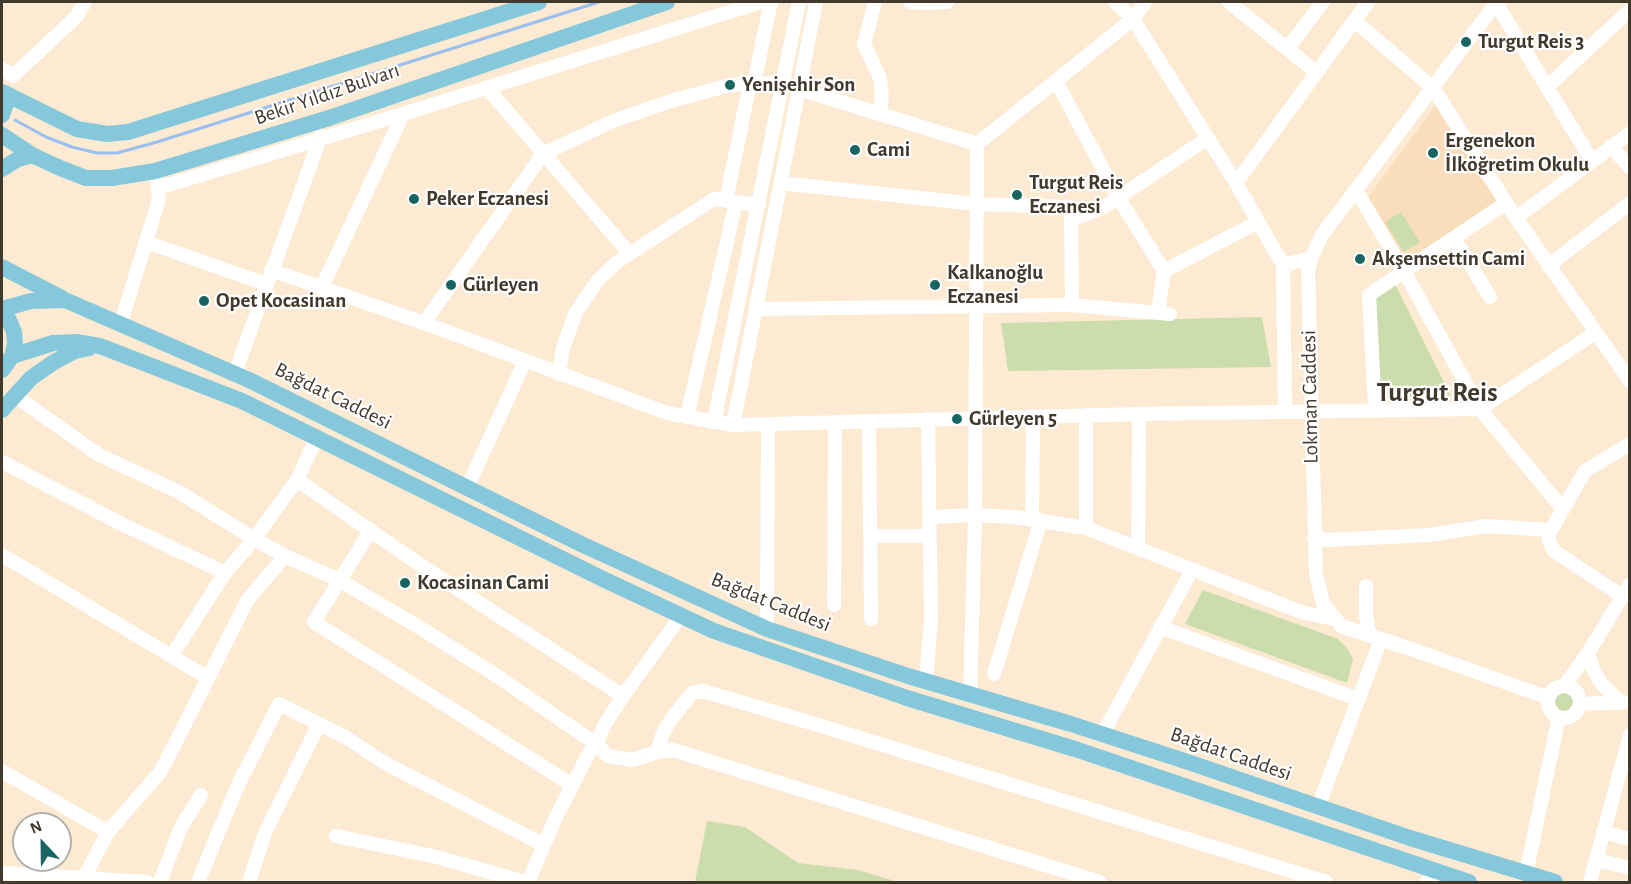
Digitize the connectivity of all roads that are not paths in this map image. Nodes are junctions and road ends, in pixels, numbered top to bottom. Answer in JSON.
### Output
{"nodes":[{"id":1,"x":85,"y":2,"type":"edge"},
{"id":2,"x":539,"y":2,"type":"edge"},
{"id":3,"x":667,"y":2,"type":"edge"},
{"id":4,"x":761,"y":2,"type":"edge"},
{"id":5,"x":771,"y":2,"type":"edge"},
{"id":6,"x":799,"y":2,"type":"edge"},
{"id":7,"x":816,"y":2,"type":"edge"},
{"id":8,"x":875,"y":2,"type":"edge"},
{"id":9,"x":910,"y":2,"type":"edge"},
{"id":10,"x":947,"y":2,"type":"edge"},
{"id":11,"x":1115,"y":2,"type":"edge"},
{"id":12,"x":1145,"y":2,"type":"edge"},
{"id":13,"x":1229,"y":2,"type":"edge"},
{"id":14,"x":1323,"y":2,"type":"edge"},
{"id":15,"x":1368,"y":2,"type":"edge"},
{"id":16,"x":1496,"y":2,"type":"edge"},
{"id":17,"x":1629,"y":10,"type":"edge"},
{"id":18,"x":1133,"y":19,"type":"junction"},
{"id":19,"x":1354,"y":20,"type":"junction"},
{"id":20,"x":1287,"y":49,"type":"junction"},
{"id":21,"x":1316,"y":72,"type":"junction"},
{"id":22,"x":7,"y":73,"type":"edge"},
{"id":23,"x":1056,"y":81,"type":"junction"},
{"id":24,"x":752,"y":83,"type":"junction"},
{"id":25,"x":783,"y":84,"type":"junction"},
{"id":26,"x":1547,"y":87,"type":"junction"},
{"id":27,"x":488,"y":88,"type":"junction"},
{"id":28,"x":1433,"y":88,"type":"junction"},
{"id":29,"x":799,"y":89,"type":"junction"},
{"id":30,"x":5,"y":93,"type":"edge"},
{"id":31,"x":403,"y":114,"type":"junction"},
{"id":32,"x":879,"y":114,"type":"junction"},
{"id":33,"x":2,"y":115,"type":"edge"},
{"id":34,"x":329,"y":118,"type":"junction"},
{"id":35,"x":1629,"y":132,"type":"edge"},
{"id":36,"x":2,"y":135,"type":"edge"},
{"id":37,"x":1208,"y":138,"type":"junction"},
{"id":38,"x":320,"y":139,"type":"junction"},
{"id":39,"x":977,"y":144,"type":"junction"},
{"id":40,"x":1611,"y":146,"type":"junction"},
{"id":41,"x":543,"y":153,"type":"junction"},
{"id":42,"x":32,"y":154,"type":"junction"},
{"id":43,"x":1592,"y":161,"type":"junction"},
{"id":44,"x":1629,"y":168,"type":"edge"},
{"id":45,"x":2,"y":169,"type":"edge"},
{"id":46,"x":157,"y":179,"type":"junction"},
{"id":47,"x":780,"y":183,"type":"junction"},
{"id":48,"x":1236,"y":183,"type":"junction"},
{"id":49,"x":1356,"y":190,"type":"junction"},
{"id":50,"x":1118,"y":197,"type":"junction"},
{"id":51,"x":731,"y":201,"type":"junction"},
{"id":52,"x":1506,"y":203,"type":"junction"},
{"id":53,"x":1629,"y":203,"type":"edge"},
{"id":54,"x":976,"y":204,"type":"junction"},
{"id":55,"x":759,"y":205,"type":"junction"},
{"id":56,"x":1516,"y":219,"type":"junction"},
{"id":57,"x":1071,"y":220,"type":"junction"},
{"id":58,"x":1258,"y":222,"type":"junction"},
{"id":59,"x":1454,"y":238,"type":"junction"},
{"id":60,"x":146,"y":242,"type":"junction"},
{"id":61,"x":629,"y":253,"type":"junction"},
{"id":62,"x":1311,"y":258,"type":"junction"},
{"id":63,"x":1283,"y":266,"type":"junction"},
{"id":64,"x":1548,"y":266,"type":"junction"},
{"id":65,"x":2,"y":267,"type":"edge"},
{"id":66,"x":272,"y":270,"type":"junction"},
{"id":67,"x":1164,"y":271,"type":"junction"},
{"id":68,"x":1404,"y":271,"type":"junction"},
{"id":69,"x":266,"y":284,"type":"junction"},
{"id":70,"x":322,"y":287,"type":"junction"},
{"id":71,"x":1490,"y":297,"type":"dead end"},
{"id":72,"x":65,"y":300,"type":"junction"},
{"id":73,"x":976,"y":305,"type":"junction"},
{"id":74,"x":1072,"y":305,"type":"junction"},
{"id":75,"x":756,"y":309,"type":"junction"},
{"id":76,"x":2,"y":310,"type":"edge"},
{"id":77,"x":121,"y":323,"type":"junction"},
{"id":78,"x":424,"y":323,"type":"junction"},
{"id":79,"x":1595,"y":333,"type":"junction"},
{"id":80,"x":100,"y":346,"type":"junction"},
{"id":81,"x":525,"y":361,"type":"junction"},
{"id":82,"x":7,"y":363,"type":"edge"},
{"id":83,"x":235,"y":373,"type":"junction"},
{"id":84,"x":559,"y":374,"type":"junction"},
{"id":85,"x":1629,"y":381,"type":"edge"},
{"id":86,"x":14,"y":395,"type":"junction"},
{"id":87,"x":1480,"y":409,"type":"junction"},
{"id":88,"x":2,"y":410,"type":"edge"},
{"id":89,"x":1310,"y":410,"type":"junction"},
{"id":90,"x":1375,"y":410,"type":"junction"},
{"id":91,"x":1285,"y":411,"type":"junction"},
{"id":92,"x":1139,"y":414,"type":"junction"},
{"id":93,"x":1086,"y":415,"type":"junction"},
{"id":94,"x":1033,"y":416,"type":"junction"},
{"id":95,"x":687,"y":417,"type":"junction"},
{"id":96,"x":975,"y":418,"type":"junction"},
{"id":97,"x":928,"y":419,"type":"junction"},
{"id":98,"x":869,"y":421,"type":"junction"},
{"id":99,"x":714,"y":422,"type":"junction"},
{"id":100,"x":835,"y":422,"type":"junction"},
{"id":101,"x":768,"y":424,"type":"junction"},
{"id":102,"x":733,"y":425,"type":"junction"},
{"id":103,"x":317,"y":437,"type":"junction"},
{"id":104,"x":1629,"y":444,"type":"edge"},
{"id":105,"x":2,"y":462,"type":"edge"},
{"id":106,"x":297,"y":480,"type":"junction"},
{"id":107,"x":467,"y":488,"type":"junction"},
{"id":108,"x":1562,"y":508,"type":"junction"},
{"id":109,"x":975,"y":515,"type":"junction"},
{"id":110,"x":930,"y":517,"type":"junction"},
{"id":111,"x":1036,"y":519,"type":"junction"},
{"id":112,"x":1086,"y":528,"type":"junction"},
{"id":113,"x":371,"y":530,"type":"junction"},
{"id":114,"x":1550,"y":530,"type":"junction"},
{"id":115,"x":870,"y":536,"type":"junction"},
{"id":116,"x":930,"y":536,"type":"junction"},
{"id":117,"x":1314,"y":537,"type":"junction"},
{"id":118,"x":254,"y":539,"type":"junction"},
{"id":119,"x":1138,"y":548,"type":"junction"},
{"id":120,"x":2,"y":555,"type":"edge"},
{"id":121,"x":285,"y":556,"type":"junction"},
{"id":122,"x":1192,"y":570,"type":"junction"},
{"id":123,"x":225,"y":573,"type":"junction"},
{"id":124,"x":339,"y":580,"type":"junction"},
{"id":125,"x":1629,"y":584,"type":"edge"},
{"id":126,"x":1366,"y":586,"type":"dead end"},
{"id":127,"x":1622,"y":596,"type":"junction"},
{"id":128,"x":834,"y":605,"type":"dead end"},
{"id":129,"x":681,"y":616,"type":"junction"},
{"id":130,"x":871,"y":619,"type":"dead end"},
{"id":131,"x":1334,"y":620,"type":"junction"},
{"id":132,"x":1160,"y":627,"type":"junction"},
{"id":133,"x":767,"y":629,"type":"junction"},
{"id":134,"x":1375,"y":637,"type":"junction"},
{"id":135,"x":1588,"y":653,"type":"junction"},
{"id":136,"x":172,"y":656,"type":"junction"},
{"id":137,"x":994,"y":674,"type":"dead end"},
{"id":138,"x":208,"y":678,"type":"junction"},
{"id":139,"x":926,"y":682,"type":"junction"},
{"id":140,"x":1574,"y":694,"type":"junction"},
{"id":141,"x":970,"y":695,"type":"junction"},
{"id":142,"x":623,"y":696,"type":"junction"},
{"id":143,"x":1549,"y":698,"type":"junction"},
{"id":144,"x":1358,"y":699,"type":"junction"},
{"id":145,"x":1625,"y":702,"type":"edge"},
{"id":146,"x":1558,"y":717,"type":"junction"},
{"id":147,"x":319,"y":724,"type":"junction"},
{"id":148,"x":1102,"y":735,"type":"junction"},
{"id":149,"x":1629,"y":735,"type":"edge"},
{"id":150,"x":596,"y":744,"type":"junction"},
{"id":151,"x":657,"y":752,"type":"junction"},
{"id":152,"x":2,"y":771,"type":"edge"},
{"id":153,"x":572,"y":785,"type":"junction"},
{"id":154,"x":201,"y":795,"type":"dead end"},
{"id":155,"x":1318,"y":807,"type":"junction"},
{"id":156,"x":108,"y":832,"type":"junction"},
{"id":157,"x":1603,"y":832,"type":"junction"},
{"id":158,"x":336,"y":836,"type":"dead end"},
{"id":159,"x":1629,"y":839,"type":"edge"},
{"id":160,"x":544,"y":845,"type":"junction"},
{"id":161,"x":1596,"y":860,"type":"junction"},
{"id":162,"x":1629,"y":868,"type":"edge"},
{"id":163,"x":2,"y":873,"type":"edge"},
{"id":164,"x":1526,"y":873,"type":"junction"},
{"id":165,"x":1433,"y":877,"type":"edge"},
{"id":166,"x":89,"y":880,"type":"edge"},
{"id":167,"x":145,"y":882,"type":"edge"},
{"id":168,"x":160,"y":882,"type":"edge"},
{"id":169,"x":198,"y":882,"type":"edge"},
{"id":170,"x":249,"y":882,"type":"edge"},
{"id":171,"x":527,"y":882,"type":"edge"},
{"id":172,"x":1100,"y":882,"type":"edge"},
{"id":173,"x":1326,"y":882,"type":"edge"},
{"id":174,"x":1469,"y":882,"type":"edge"},
{"id":175,"x":1555,"y":882,"type":"edge"},
{"id":176,"x":1590,"y":882,"type":"edge"}],
"edges":[{"from":1,"to":22,"type":"street"},
{"from":2,"to":30,"type":"main road","name":"Bekir Yıldız Bulvarı"},
{"from":3,"to":34,"type":"main road","name":"Bekir Yıldız Bulvarı"},
{"from":4,"to":27,"type":"street"},
{"from":5,"to":24,"type":"street"},
{"from":6,"to":25,"type":"street"},
{"from":7,"to":29,"type":"street"},
{"from":8,"to":32,"type":"street"},
{"from":9,"to":10,"type":"street"},
{"from":11,"to":18,"type":"street"},
{"from":12,"to":18,"type":"street"},
{"from":13,"to":20,"type":"street"},
{"from":14,"to":20,"type":"street"},
{"from":15,"to":19,"type":"street"},
{"from":16,"to":26,"type":"street"},
{"from":16,"to":28,"type":"street","name":"Lokman Caddesi"},
{"from":17,"to":26,"type":"street"},
{"from":18,"to":23,"type":"street"},
{"from":18,"to":37,"type":"street"},
{"from":19,"to":21,"type":"street"},
{"from":19,"to":28,"type":"street"},
{"from":20,"to":21,"type":"street"},
{"from":21,"to":48,"type":"street"},
{"from":22,"to":30,"type":"street"},
{"from":23,"to":39,"type":"street"},
{"from":23,"to":50,"type":"street"},
{"from":24,"to":25,"type":"street"},
{"from":24,"to":41,"type":"street"},
{"from":24,"to":51,"type":"street"},
{"from":25,"to":55,"type":"street"},
{"from":26,"to":43,"type":"street"},
{"from":27,"to":31,"type":"street"},
{"from":27,"to":41,"type":"street"},
{"from":28,"to":49,"type":"street","name":"Lokman Caddesi"},
{"from":28,"to":52,"type":"street"},
{"from":29,"to":32,"type":"street"},
{"from":29,"to":47,"type":"street"},
{"from":30,"to":33,"type":"main road"},
{"from":31,"to":38,"type":"street"},
{"from":31,"to":70,"type":"street"},
{"from":32,"to":39,"type":"street"},
{"from":34,"to":38,"type":"street"},
{"from":34,"to":46,"type":"main road","name":"Bekir Yıldız Bulvarı"},
{"from":35,"to":40,"type":"street"},
{"from":36,"to":42,"type":"main road","name":"Bekir Yıldız Bulvarı"},
{"from":37,"to":48,"type":"street"},
{"from":37,"to":50,"type":"street"},
{"from":38,"to":46,"type":"street"},
{"from":38,"to":66,"type":"street"},
{"from":39,"to":54,"type":"street"},
{"from":40,"to":43,"type":"street"},
{"from":40,"to":44,"type":"street"},
{"from":41,"to":61,"type":"street"},
{"from":41,"to":78,"type":"street"},
{"from":42,"to":45,"type":"main road"},
{"from":42,"to":46,"type":"main road","name":"Bekir Yıldız Bulvarı"},
{"from":43,"to":56,"type":"street"},
{"from":46,"to":60,"type":"street"},
{"from":47,"to":54,"type":"street"},
{"from":47,"to":75,"type":"street"},
{"from":48,"to":58,"type":"street"},
{"from":49,"to":62,"type":"street","name":"Lokman Caddesi"},
{"from":49,"to":68,"type":"street"},
{"from":50,"to":57,"type":"street"},
{"from":50,"to":67,"type":"street"},
{"from":51,"to":55,"type":"street"},
{"from":51,"to":61,"type":"street"},
{"from":51,"to":95,"type":"street"},
{"from":52,"to":56,"type":"street"},
{"from":52,"to":59,"type":"street"},
{"from":53,"to":64,"type":"street"},
{"from":54,"to":57,"type":"street"},
{"from":54,"to":73,"type":"street"},
{"from":55,"to":99,"type":"street"},
{"from":56,"to":64,"type":"street"},
{"from":57,"to":74,"type":"street"},
{"from":58,"to":63,"type":"street"},
{"from":58,"to":67,"type":"street"},
{"from":59,"to":68,"type":"street"},
{"from":59,"to":71,"type":"street"},
{"from":60,"to":69,"type":"street"},
{"from":60,"to":77,"type":"street"},
{"from":61,"to":84,"type":"street"},
{"from":62,"to":63,"type":"street"},
{"from":62,"to":89,"type":"street","name":"Lokman Caddesi"},
{"from":63,"to":91,"type":"street"},
{"from":64,"to":79,"type":"street"},
{"from":65,"to":72,"type":"main road"},
{"from":66,"to":69,"type":"street"},
{"from":66,"to":70,"type":"street"},
{"from":67,"to":74,"type":"street"},
{"from":68,"to":87,"type":"street"},
{"from":68,"to":90,"type":"street"},
{"from":69,"to":83,"type":"street"},
{"from":70,"to":78,"type":"street"},
{"from":72,"to":76,"type":"main road","name":"Bağdat Caddesi"},
{"from":72,"to":77,"type":"main road","name":"Bağdat Caddesi"},
{"from":73,"to":74,"type":"street"},
{"from":73,"to":75,"type":"street"},
{"from":73,"to":96,"type":"street"},
{"from":75,"to":102,"type":"street"},
{"from":76,"to":82,"type":"main road"},
{"from":77,"to":83,"type":"main road","name":"Bağdat Caddesi"},
{"from":78,"to":81,"type":"street"},
{"from":79,"to":85,"type":"street"},
{"from":79,"to":87,"type":"street"},
{"from":80,"to":82,"type":"main road","name":"Bağdat Caddesi"},
{"from":80,"to":86,"type":"main road"},
{"from":80,"to":103,"type":"main road","name":"Bağdat Caddesi"},
{"from":81,"to":84,"type":"street"},
{"from":81,"to":107,"type":"street"},
{"from":83,"to":107,"type":"main road","name":"Bağdat Caddesi"},
{"from":84,"to":95,"type":"street"},
{"from":86,"to":88,"type":"main road"},
{"from":86,"to":118,"type":"street"},
{"from":87,"to":90,"type":"street"},
{"from":87,"to":108,"type":"street"},
{"from":89,"to":90,"type":"street"},
{"from":89,"to":91,"type":"street"},
{"from":89,"to":117,"type":"street","name":"Lokman Caddesi"},
{"from":91,"to":92,"type":"street"},
{"from":92,"to":93,"type":"street"},
{"from":92,"to":119,"type":"street"},
{"from":93,"to":94,"type":"street"},
{"from":93,"to":112,"type":"street"},
{"from":94,"to":96,"type":"street"},
{"from":94,"to":111,"type":"street"},
{"from":95,"to":99,"type":"street"},
{"from":96,"to":97,"type":"street"},
{"from":96,"to":109,"type":"street"},
{"from":97,"to":98,"type":"street"},
{"from":97,"to":110,"type":"street"},
{"from":98,"to":100,"type":"street"},
{"from":98,"to":115,"type":"street"},
{"from":99,"to":102,"type":"street"},
{"from":100,"to":101,"type":"street"},
{"from":100,"to":128,"type":"street"},
{"from":101,"to":102,"type":"street"},
{"from":101,"to":133,"type":"street"},
{"from":103,"to":106,"type":"street"},
{"from":103,"to":129,"type":"main road","name":"Bağdat Caddesi"},
{"from":104,"to":108,"type":"street"},
{"from":105,"to":123,"type":"street"},
{"from":106,"to":113,"type":"street"},
{"from":106,"to":118,"type":"street"},
{"from":107,"to":133,"type":"main road","name":"Bağdat Caddesi"},
{"from":108,"to":114,"type":"street"},
{"from":109,"to":110,"type":"street"},
{"from":109,"to":111,"type":"street"},
{"from":109,"to":141,"type":"street"},
{"from":110,"to":116,"type":"street"},
{"from":111,"to":112,"type":"street"},
{"from":111,"to":137,"type":"street"},
{"from":112,"to":119,"type":"street"},
{"from":113,"to":124,"type":"street"},
{"from":113,"to":142,"type":"street"},
{"from":114,"to":117,"type":"street"},
{"from":114,"to":127,"type":"street"},
{"from":115,"to":116,"type":"street"},
{"from":115,"to":130,"type":"street"},
{"from":116,"to":139,"type":"street"},
{"from":117,"to":131,"type":"street","name":"Lokman Caddesi"},
{"from":118,"to":121,"type":"street"},
{"from":118,"to":123,"type":"street"},
{"from":119,"to":122,"type":"street"},
{"from":120,"to":136,"type":"street"},
{"from":121,"to":124,"type":"street"},
{"from":121,"to":138,"type":"street"},
{"from":122,"to":131,"type":"street"},
{"from":122,"to":132,"type":"street"},
{"from":123,"to":136,"type":"street"},
{"from":124,"to":150,"type":"street"},
{"from":124,"to":153,"type":"street"},
{"from":125,"to":127,"type":"street"},
{"from":126,"to":134,"type":"street"},
{"from":127,"to":135,"type":"street"},
{"from":129,"to":142,"type":"street"},
{"from":129,"to":165,"type":"main road","name":"Bağdat Caddesi"},
{"from":131,"to":134,"type":"street"},
{"from":132,"to":144,"type":"street"},
{"from":132,"to":148,"type":"street"},
{"from":133,"to":139,"type":"main road","name":"Bağdat Caddesi"},
{"from":134,"to":143,"type":"street"},
{"from":134,"to":144,"type":"street"},
{"from":135,"to":140,"type":"street"},
{"from":135,"to":145,"type":"street"},
{"from":136,"to":138,"type":"street"},
{"from":138,"to":156,"type":"street"},
{"from":139,"to":141,"type":"main road","name":"Bağdat Caddesi"},
{"from":140,"to":143,"type":"street"},
{"from":140,"to":145,"type":"street"},
{"from":140,"to":146,"type":"street"},
{"from":141,"to":148,"type":"main road","name":"Bağdat Caddesi"},
{"from":142,"to":150,"type":"street"},
{"from":143,"to":146,"type":"street"},
{"from":144,"to":155,"type":"street"},
{"from":146,"to":164,"type":"street"},
{"from":147,"to":160,"type":"street"},
{"from":147,"to":169,"type":"street"},
{"from":147,"to":170,"type":"street"},
{"from":148,"to":155,"type":"main road","name":"Bağdat Caddesi"},
{"from":149,"to":157,"type":"street"},
{"from":150,"to":151,"type":"street"},
{"from":150,"to":153,"type":"street"},
{"from":151,"to":172,"type":"street"},
{"from":151,"to":173,"type":"street"},
{"from":152,"to":156,"type":"street"},
{"from":153,"to":160,"type":"street"},
{"from":154,"to":168,"type":"street"},
{"from":155,"to":164,"type":"main road","name":"Bağdat Caddesi"},
{"from":156,"to":166,"type":"street"},
{"from":157,"to":159,"type":"street"},
{"from":157,"to":161,"type":"street"},
{"from":158,"to":171,"type":"street"},
{"from":160,"to":171,"type":"street"},
{"from":161,"to":162,"type":"street"},
{"from":161,"to":176,"type":"street"},
{"from":163,"to":166,"type":"street"},
{"from":164,"to":175,"type":"main road","name":"Bağdat Caddesi"},
{"from":165,"to":174,"type":"main road","name":"Bağdat Caddesi"},
{"from":166,"to":167,"type":"street"}]}
